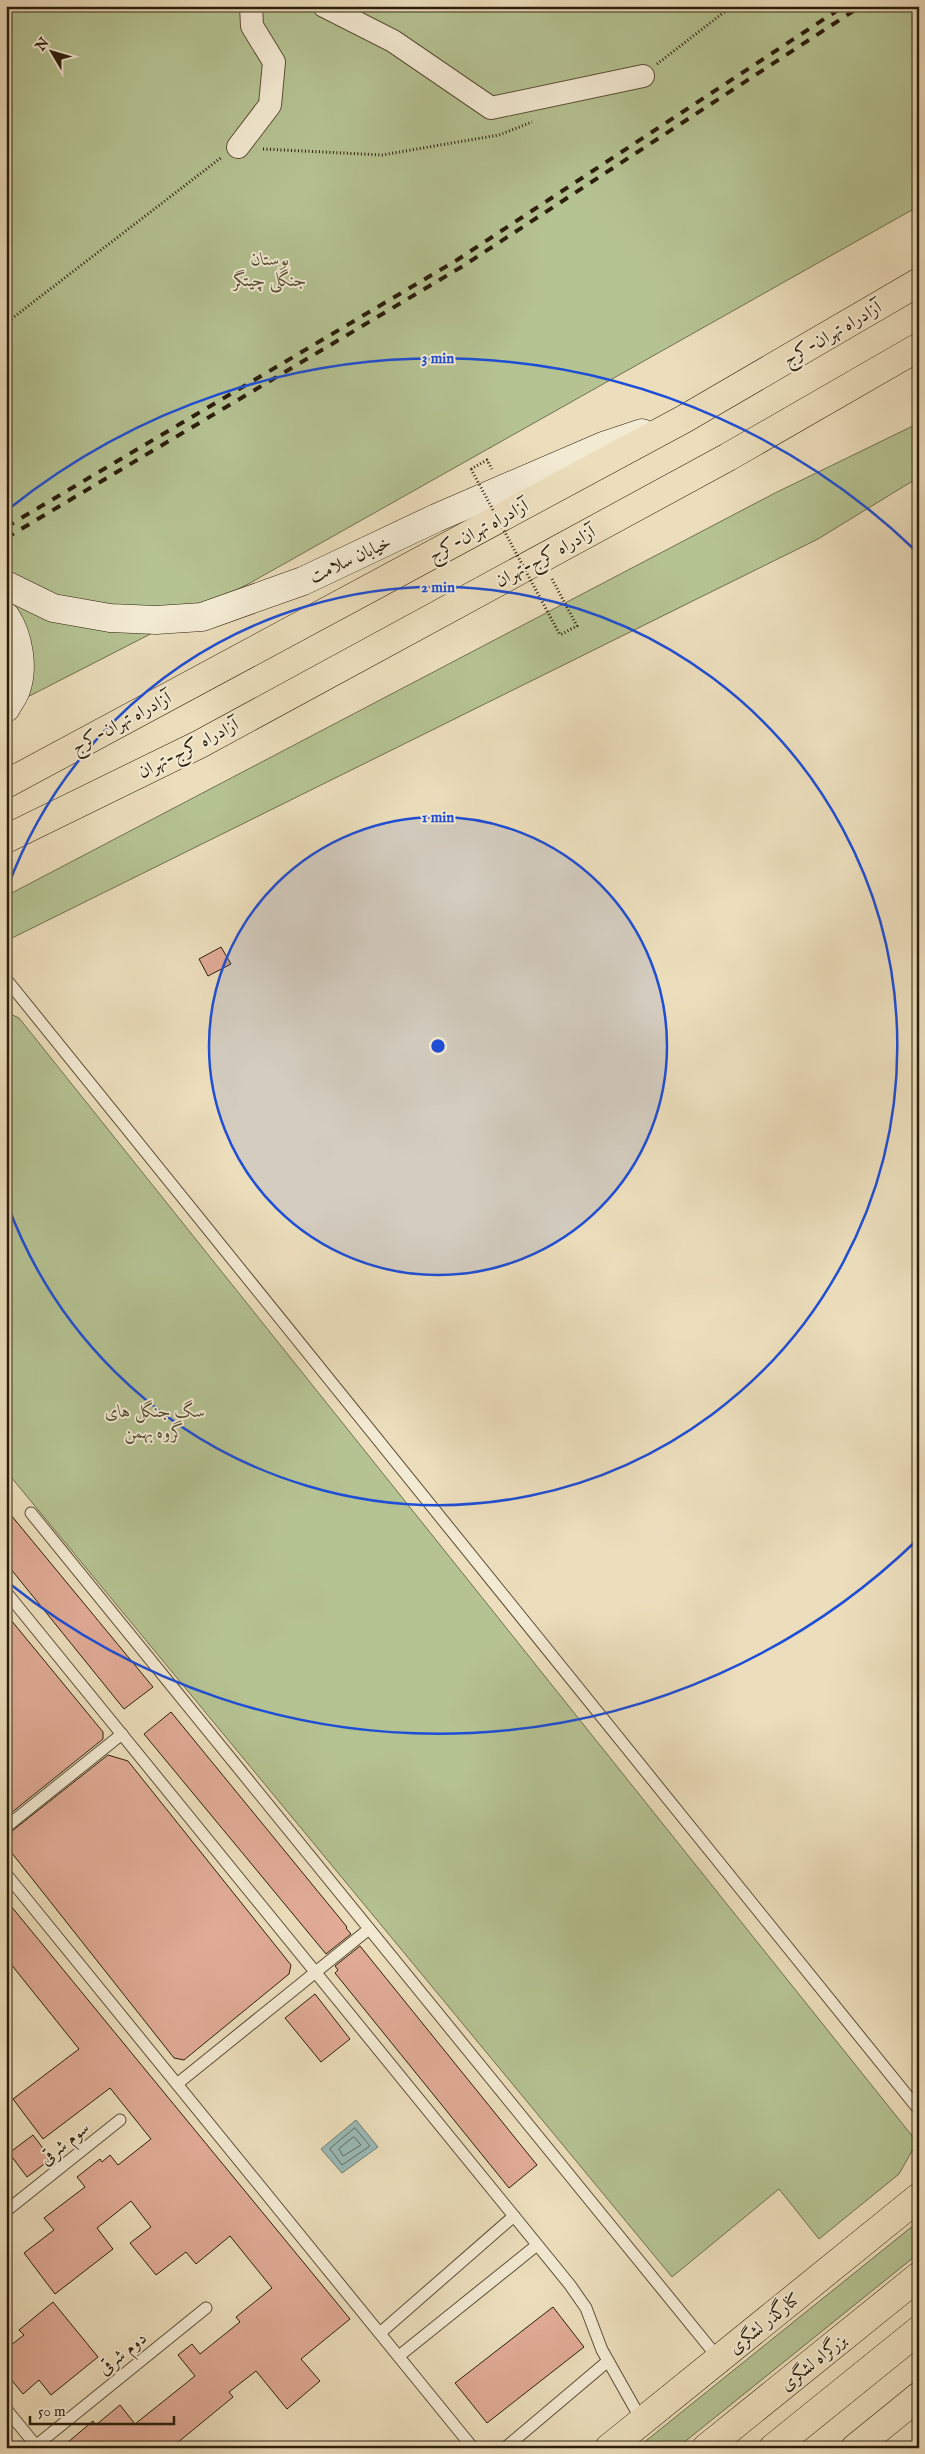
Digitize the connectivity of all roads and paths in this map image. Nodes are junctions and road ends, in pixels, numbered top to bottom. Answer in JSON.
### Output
{"nodes":[{"id":1,"x":198,"y":6,"type":"edge"},
{"id":2,"x":214,"y":6,"type":"edge"},
{"id":3,"x":251,"y":6,"type":"edge"},
{"id":4,"x":324,"y":6,"type":"edge"},
{"id":5,"x":732,"y":6,"type":"edge"},
{"id":6,"x":643,"y":76,"type":"joint"},
{"id":7,"x":535,"y":120,"type":"dead end"},
{"id":8,"x":238,"y":148,"type":"junction"},
{"id":9,"x":919,"y":282,"type":"edge"},
{"id":10,"x":6,"y":323,"type":"edge"},
{"id":11,"x":919,"y":347,"type":"edge"},
{"id":12,"x":684,"y":419,"type":"junction"},
{"id":13,"x":487,"y":460,"type":"dead end"},
{"id":14,"x":541,"y":558,"type":"junction"},
{"id":15,"x":6,"y":585,"type":"edge"},
{"id":16,"x":6,"y":617,"type":"edge"},
{"id":17,"x":6,"y":708,"type":"edge"},
{"id":18,"x":6,"y":784,"type":"edge"},
{"id":19,"x":6,"y":839,"type":"edge"},
{"id":20,"x":6,"y":979,"type":"edge"},
{"id":21,"x":31,"y":1513,"type":"dead end"},
{"id":22,"x":6,"y":1592,"type":"edge"},
{"id":23,"x":122,"y":1734,"type":"junction"},
{"id":24,"x":6,"y":1827,"type":"edge"},
{"id":25,"x":6,"y":1874,"type":"edge"},
{"id":26,"x":369,"y":1929,"type":"junction"},
{"id":27,"x":315,"y":1972,"type":"junction"},
{"id":28,"x":177,"y":2084,"type":"junction"},
{"id":29,"x":919,"y":2110,"type":"edge"},
{"id":30,"x":120,"y":2120,"type":"dead end"},
{"id":31,"x":919,"y":2198,"type":"edge"},
{"id":32,"x":6,"y":2211,"type":"edge"},
{"id":33,"x":514,"y":2216,"type":"junction"},
{"id":34,"x":537,"y":2245,"type":"junction"},
{"id":35,"x":919,"y":2276,"type":"edge"},
{"id":36,"x":206,"y":2308,"type":"dead end"},
{"id":37,"x":919,"y":2330,"type":"edge"},
{"id":38,"x":380,"y":2333,"type":"junction"},
{"id":39,"x":399,"y":2356,"type":"junction"},
{"id":40,"x":719,"y":2359,"type":"junction"},
{"id":41,"x":608,"y":2361,"type":"junction"},
{"id":42,"x":919,"y":2396,"type":"edge"},
{"id":43,"x":6,"y":2409,"type":"edge"},
{"id":44,"x":642,"y":2421,"type":"junction"},
{"id":45,"x":35,"y":2447,"type":"edge"},
{"id":46,"x":473,"y":2448,"type":"edge"},
{"id":47,"x":505,"y":2448,"type":"edge"},
{"id":48,"x":609,"y":2448,"type":"edge"},
{"id":49,"x":706,"y":2448,"type":"edge"},
{"id":50,"x":773,"y":2448,"type":"edge"},
{"id":51,"x":855,"y":2448,"type":"edge"}],
"edges":[{"from":1,"to":2,"type":"path"},
{"from":3,"to":8,"type":"street"},
{"from":4,"to":6,"type":"street"},
{"from":5,"to":6,"type":"path"},
{"from":7,"to":8,"type":"path"},
{"from":8,"to":10,"type":"path"},
{"from":9,"to":12,"type":"main road","name":"آزادراه تهران-کرج"},
{"from":11,"to":14,"type":"main road","name":"آزادراه کرج-تهران"},
{"from":12,"to":15,"type":"main road","name":"خیابان سلامت"},
{"from":12,"to":18,"type":"main road","name":"آزادراه تهران-کرج"},
{"from":13,"to":14,"type":"path","bridge":true},
{"from":14,"to":19,"type":"main road","name":"آزادراه کرج-تهران"},
{"from":16,"to":17,"type":"main road"},
{"from":20,"to":29,"type":"lane"},
{"from":21,"to":26,"type":"lane"},
{"from":22,"to":23,"type":"lane"},
{"from":23,"to":24,"type":"lane"},
{"from":23,"to":27,"type":"lane"},
{"from":25,"to":28,"type":"lane"},
{"from":26,"to":27,"type":"lane"},
{"from":26,"to":40,"type":"lane"},
{"from":27,"to":28,"type":"lane"},
{"from":27,"to":33,"type":"lane"},
{"from":28,"to":38,"type":"lane"},
{"from":30,"to":32,"type":"lane","name":"سوم شرقی"},
{"from":31,"to":40,"type":"main road","name":"کنارگذر لشگری"},
{"from":33,"to":34,"type":"lane"},
{"from":33,"to":38,"type":"lane"},
{"from":34,"to":39,"type":"lane"},
{"from":34,"to":41,"type":"lane"},
{"from":35,"to":49,"type":"main road","name":"بزرگراه لشگری"},
{"from":36,"to":45,"type":"lane","name":"دوم شرقی"},
{"from":37,"to":50,"type":"main road"},
{"from":38,"to":39,"type":"lane"},
{"from":39,"to":46,"type":"lane"},
{"from":40,"to":44,"type":"main road","name":"کنارگذر لشگری"},
{"from":41,"to":44,"type":"lane"},
{"from":41,"to":47,"type":"lane"},
{"from":42,"to":51,"type":"main road"},
{"from":43,"to":45,"type":"lane"},
{"from":44,"to":48,"type":"main road","name":"کنارگذر لشگری"}]}
